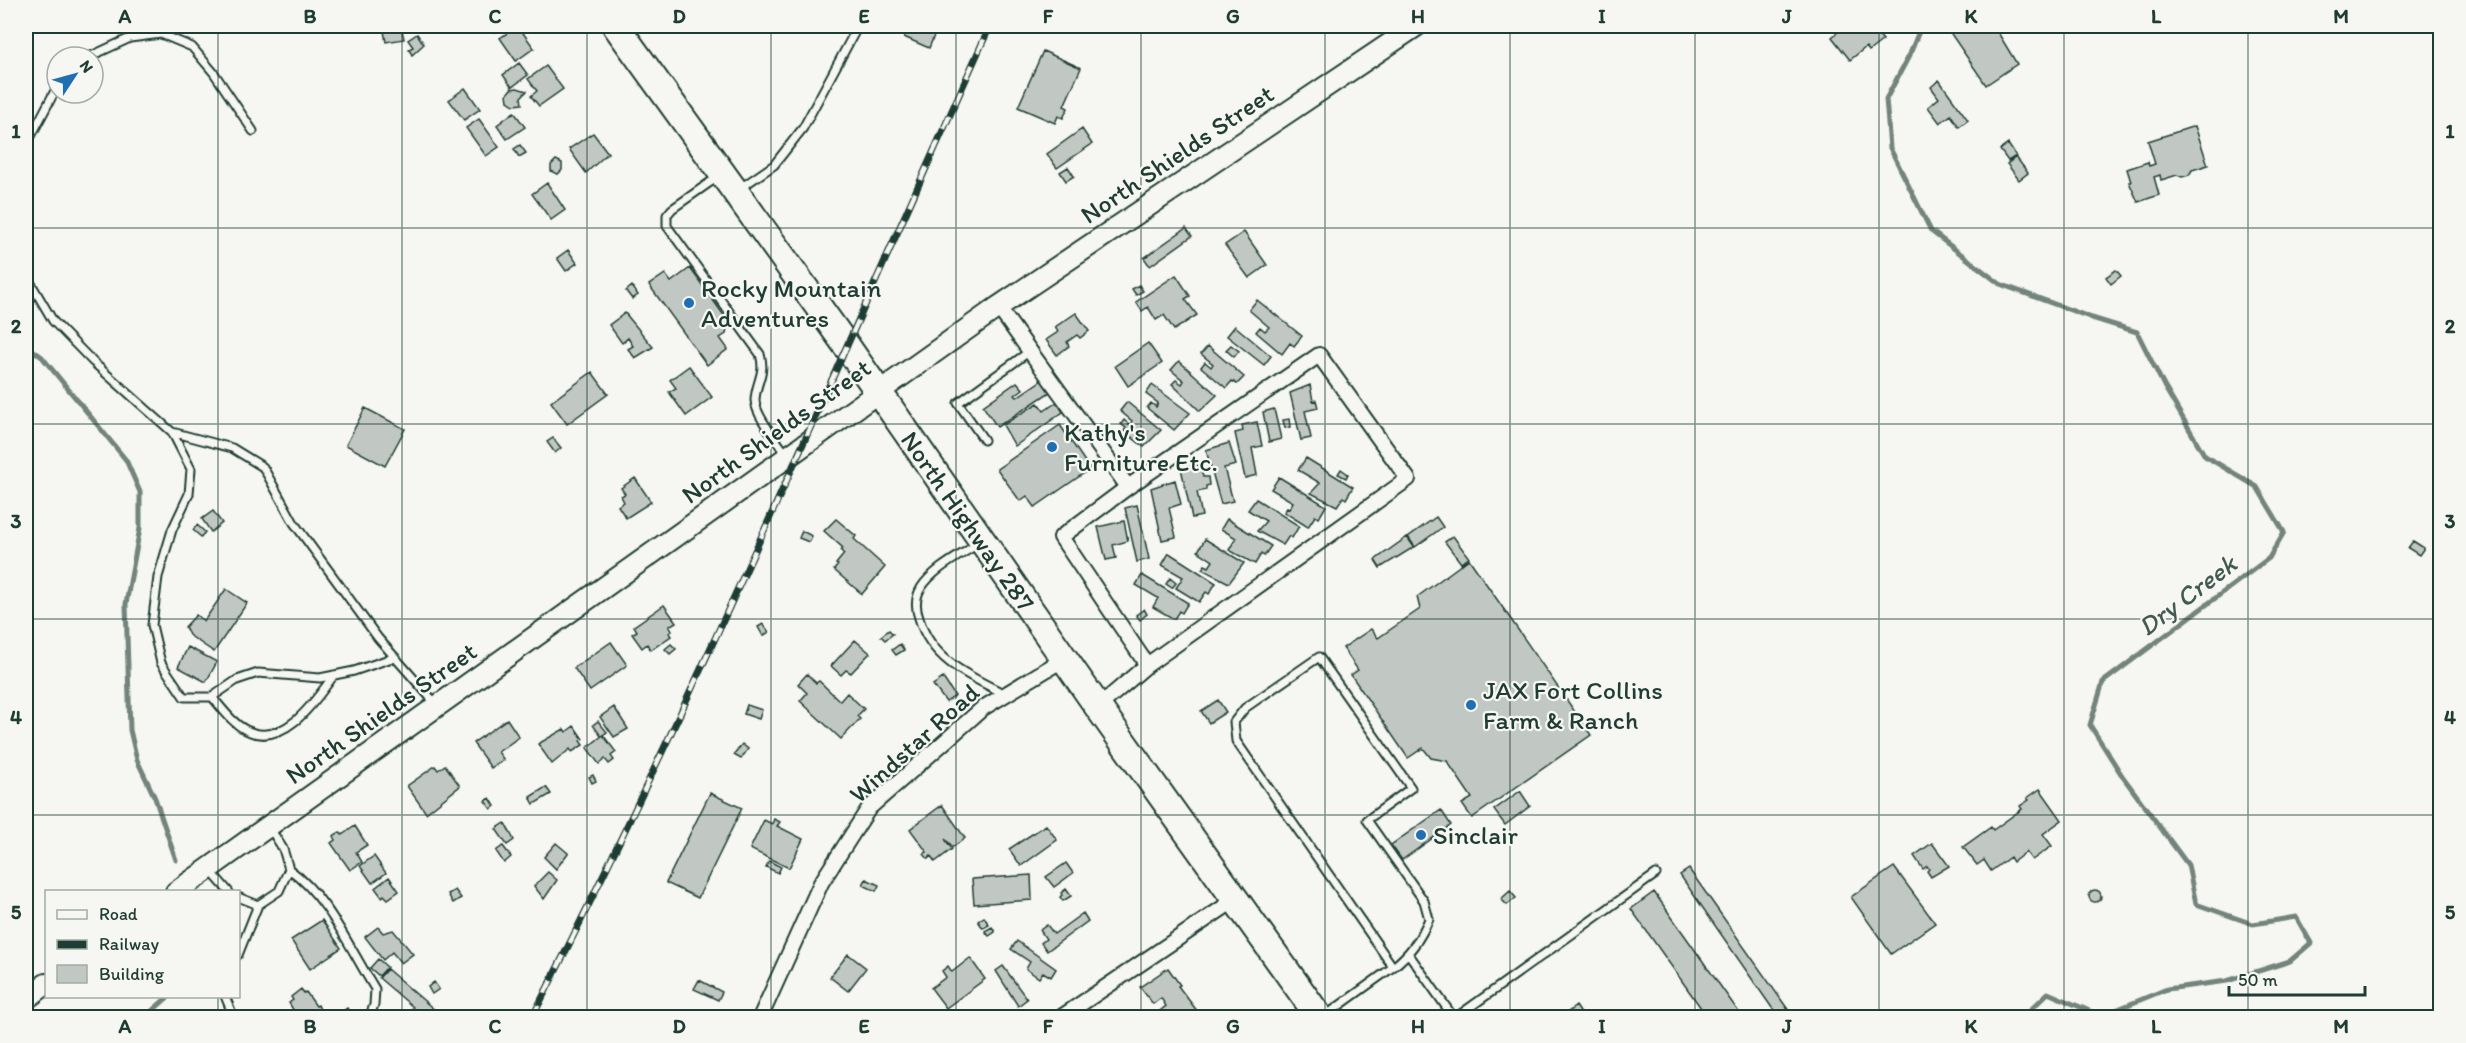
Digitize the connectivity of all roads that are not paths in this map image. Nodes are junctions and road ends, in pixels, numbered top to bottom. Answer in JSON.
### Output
{"nodes":[{"id":1,"x":616,"y":26,"type":"edge"},
{"id":2,"x":858,"y":26,"type":"edge"},
{"id":3,"x":1416,"y":26,"type":"edge"},
{"id":4,"x":105,"y":50,"type":"edge"},
{"id":5,"x":47,"y":105,"type":"edge"},
{"id":6,"x":254,"y":131,"type":"dead end"},
{"id":7,"x":26,"y":153,"type":"edge"},
{"id":8,"x":728,"y":183,"type":"junction"},
{"id":9,"x":26,"y":275,"type":"edge"},
{"id":10,"x":998,"y":307,"type":"junction"},
{"id":11,"x":1030,"y":351,"type":"junction"},
{"id":12,"x":877,"y":391,"type":"junction"},
{"id":13,"x":172,"y":432,"type":"junction"},
{"id":14,"x":984,"y":440,"type":"dead end"},
{"id":15,"x":787,"y":457,"type":"junction"},
{"id":16,"x":1128,"y":487,"type":"junction"},
{"id":17,"x":982,"y":541,"type":"junction"},
{"id":18,"x":395,"y":657,"type":"junction"},
{"id":19,"x":1064,"y":659,"type":"junction"},
{"id":20,"x":1147,"y":665,"type":"junction"},
{"id":21,"x":334,"y":675,"type":"junction"},
{"id":22,"x":1005,"y":694,"type":"junction"},
{"id":23,"x":212,"y":697,"type":"junction"},
{"id":24,"x":437,"y":706,"type":"junction"},
{"id":25,"x":1098,"y":707,"type":"junction"},
{"id":26,"x":268,"y":826,"type":"junction"},
{"id":27,"x":209,"y":868,"type":"junction"},
{"id":28,"x":289,"y":869,"type":"junction"},
{"id":29,"x":1656,"y":874,"type":"dead end"},
{"id":30,"x":177,"y":890,"type":"edge"},
{"id":31,"x":228,"y":890,"type":"edge"},
{"id":32,"x":240,"y":898,"type":"edge"},
{"id":33,"x":1236,"y":899,"type":"junction"},
{"id":34,"x":258,"y":905,"type":"junction"},
{"id":35,"x":240,"y":950,"type":"edge"},
{"id":36,"x":1408,"y":953,"type":"junction"},
{"id":37,"x":1393,"y":967,"type":"junction"},
{"id":38,"x":45,"y":985,"type":"edge"},
{"id":39,"x":225,"y":998,"type":"edge"},
{"id":40,"x":26,"y":999,"type":"edge"},
{"id":41,"x":228,"y":1013,"type":"edge"},
{"id":42,"x":234,"y":1017,"type":"edge"},
{"id":43,"x":369,"y":1017,"type":"edge"},
{"id":44,"x":760,"y":1017,"type":"edge"},
{"id":45,"x":1060,"y":1017,"type":"edge"},
{"id":46,"x":1321,"y":1017,"type":"edge"},
{"id":47,"x":1455,"y":1017,"type":"edge"}],
"edges":[{"from":1,"to":8,"type":"highway","name":"North Highway 287"},
{"from":2,"to":8,"type":"lane"},
{"from":3,"to":10,"type":"main road","name":"North Shields Street"},
{"from":4,"to":6,"type":"lane"},
{"from":5,"to":7,"type":"lane"},
{"from":8,"to":12,"type":"highway","name":"North Highway 287"},
{"from":8,"to":15,"type":"lane"},
{"from":9,"to":13,"type":"lane"},
{"from":10,"to":11,"type":"street"},
{"from":10,"to":12,"type":"main road","name":"North Shields Street"},
{"from":11,"to":14,"type":"lane"},
{"from":11,"to":16,"type":"street"},
{"from":12,"to":15,"type":"main road","name":"North Shields Street"},
{"from":12,"to":17,"type":"highway","name":"North Highway 287"},
{"from":13,"to":18,"type":"lane"},
{"from":13,"to":23,"type":"lane"},
{"from":15,"to":24,"type":"main road","name":"North Shields Street"},
{"from":16,"to":20,"type":"street"},
{"from":16,"to":20,"type":"street"},
{"from":17,"to":19,"type":"highway","name":"North Highway 287"},
{"from":17,"to":22,"type":"lane"},
{"from":18,"to":21,"type":"lane"},
{"from":18,"to":24,"type":"lane"},
{"from":19,"to":22,"type":"street","name":"Windstar Road"},
{"from":19,"to":25,"type":"highway","name":"North Highway 287"},
{"from":20,"to":25,"type":"street"},
{"from":21,"to":23,"type":"lane"},
{"from":21,"to":23,"type":"lane"},
{"from":22,"to":44,"type":"street","name":"Windstar Road"},
{"from":24,"to":26,"type":"main road","name":"North Shields Street"},
{"from":25,"to":33,"type":"highway","name":"North Highway 287"},
{"from":26,"to":27,"type":"main road","name":"North Shields Street"},
{"from":26,"to":28,"type":"lane"},
{"from":27,"to":30,"type":"main road","name":"North Shields Street"},
{"from":27,"to":31,"type":"lane"},
{"from":28,"to":34,"type":"lane"},
{"from":28,"to":43,"type":"lane"},
{"from":29,"to":47,"type":"lane"},
{"from":32,"to":34,"type":"lane"},
{"from":33,"to":45,"type":"street"},
{"from":33,"to":46,"type":"highway","name":"North Highway 287"},
{"from":34,"to":35,"type":"lane"},
{"from":36,"to":37,"type":"lane"},
{"from":36,"to":37,"type":"lane"},
{"from":36,"to":47,"type":"lane"},
{"from":37,"to":46,"type":"lane"},
{"from":38,"to":40,"type":"main road"},
{"from":39,"to":41,"type":"lane"},
{"from":41,"to":42,"type":"lane"}]}
